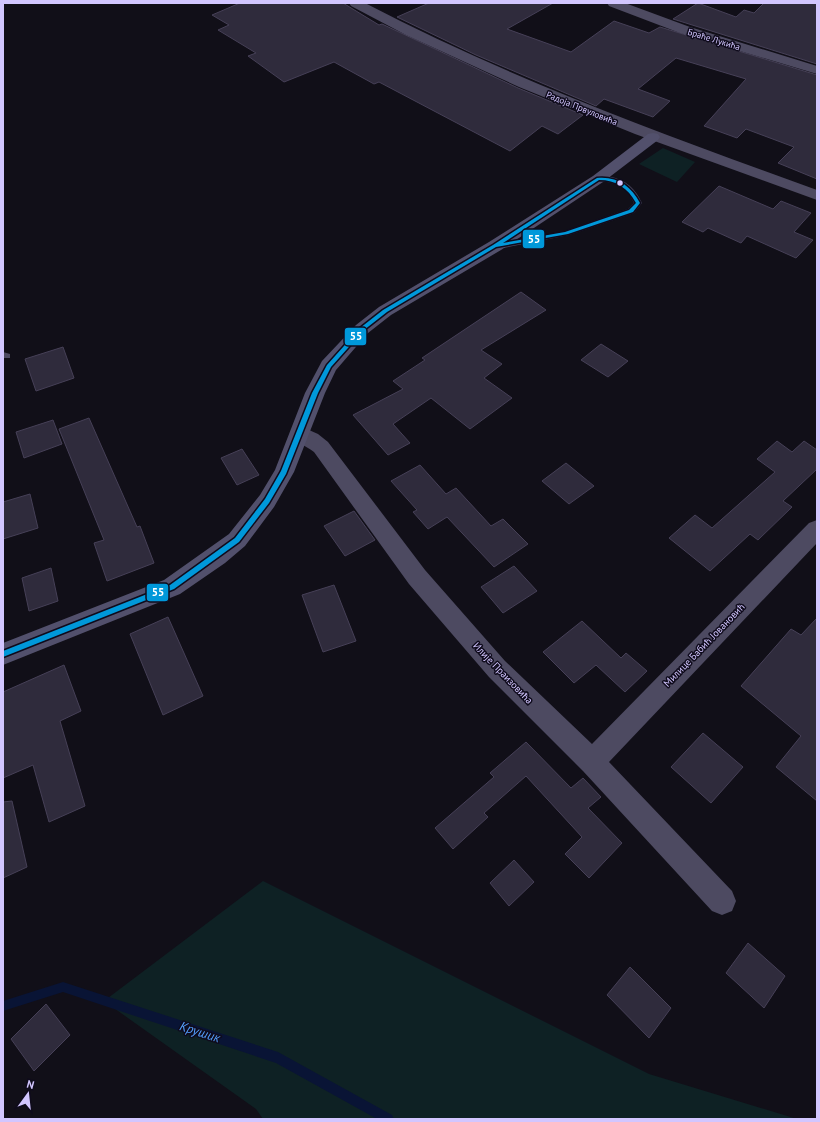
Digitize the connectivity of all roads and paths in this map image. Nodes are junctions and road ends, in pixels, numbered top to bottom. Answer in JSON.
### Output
{"nodes":[{"id":1,"x":354,"y":3,"type":"edge"},
{"id":2,"x":613,"y":3,"type":"edge"},
{"id":3,"x":817,"y":70,"type":"edge"},
{"id":4,"x":653,"y":137,"type":"junction"},
{"id":5,"x":598,"y":179,"type":"junction"},
{"id":6,"x":817,"y":196,"type":"edge"},
{"id":7,"x":496,"y":246,"type":"junction"},
{"id":8,"x":300,"y":434,"type":"junction"},
{"id":9,"x":817,"y":529,"type":"edge"},
{"id":10,"x":3,"y":654,"type":"edge"},
{"id":11,"x":592,"y":762,"type":"junction"},
{"id":12,"x":722,"y":901,"type":"dead end"}],
"edges":[{"from":1,"to":4,"type":"street","name":"Радоја Првуловића"},
{"from":2,"to":3,"type":"street","name":"Браће Лукића"},
{"from":4,"to":5,"type":"street"},
{"from":4,"to":6,"type":"street","name":"Радоја Првуловића"},
{"from":5,"to":7,"type":"street"},
{"from":5,"to":7,"type":"lane"},
{"from":7,"to":8,"type":"street"},
{"from":8,"to":10,"type":"street"},
{"from":8,"to":11,"type":"street","name":"Илије Праизовића"},
{"from":9,"to":11,"type":"street","name":"Милице Бабић Јовановић"},
{"from":11,"to":12,"type":"street","name":"Илије Праизовића"}]}
